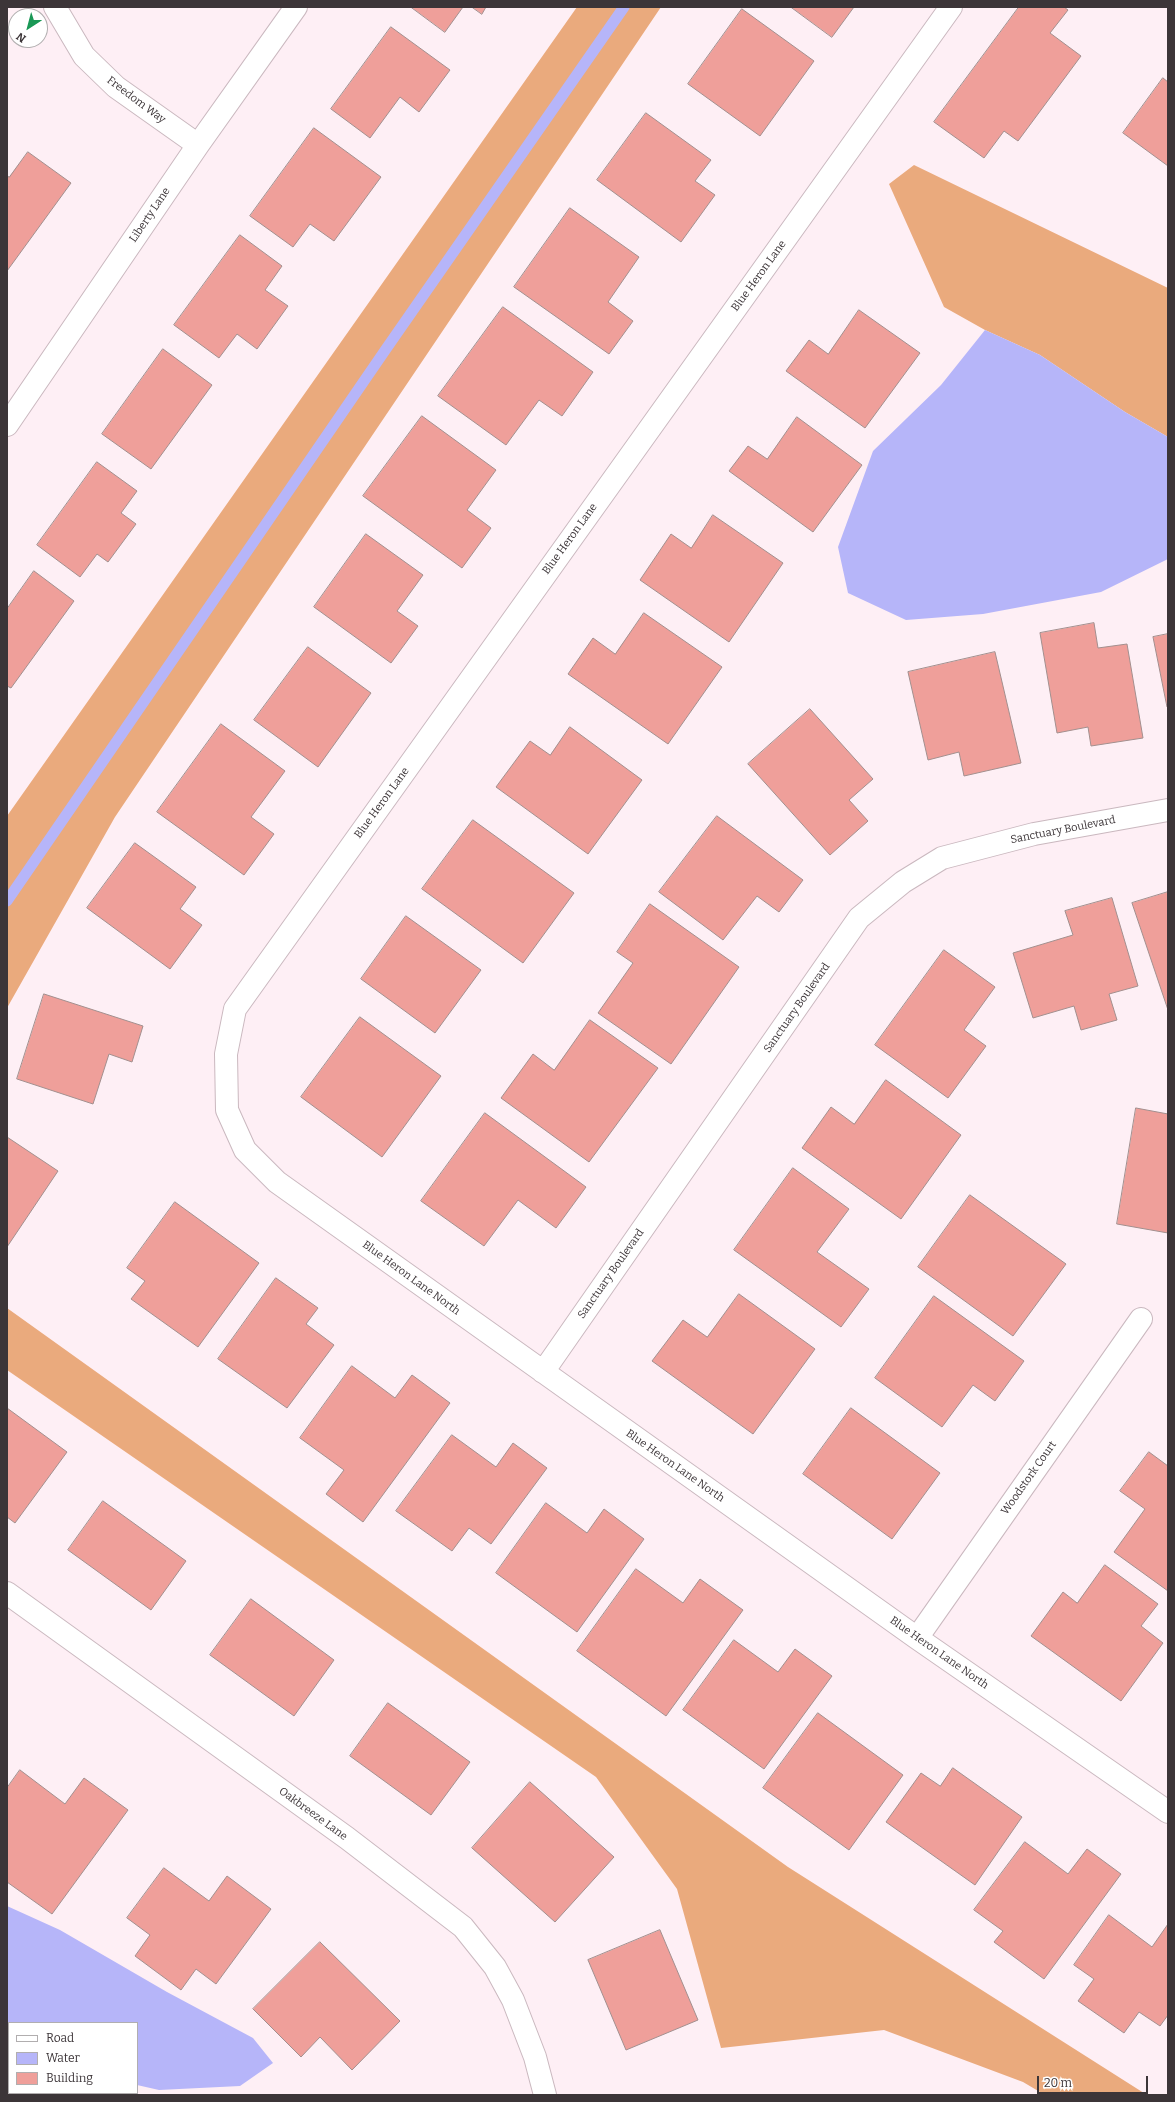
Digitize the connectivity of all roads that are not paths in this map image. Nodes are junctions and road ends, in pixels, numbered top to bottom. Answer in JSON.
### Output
{"nodes":[{"id":1,"x":55,"y":7,"type":"edge"},
{"id":2,"x":296,"y":7,"type":"edge"},
{"id":3,"x":951,"y":7,"type":"edge"},
{"id":4,"x":198,"y":145,"type":"junction"},
{"id":5,"x":7,"y":425,"type":"edge"},
{"id":6,"x":1168,"y":810,"type":"edge"},
{"id":7,"x":227,"y":1086,"type":"joint"},
{"id":8,"x":1141,"y":1319,"type":"dead end"},
{"id":9,"x":543,"y":1372,"type":"junction"},
{"id":10,"x":7,"y":1593,"type":"edge"},
{"id":11,"x":917,"y":1638,"type":"junction"},
{"id":12,"x":1168,"y":1812,"type":"edge"},
{"id":13,"x":545,"y":2095,"type":"edge"}],
"edges":[{"from":1,"to":4,"type":"street","name":"Freedom Way"},
{"from":2,"to":4,"type":"street","name":"Liberty Lane"},
{"from":3,"to":7,"type":"street","name":"Blue Heron Lane"},
{"from":4,"to":5,"type":"street","name":"Liberty Lane"},
{"from":6,"to":9,"type":"street","name":"Sanctuary Boulevard"},
{"from":7,"to":9,"type":"street","name":"Blue Heron Lane North"},
{"from":8,"to":11,"type":"street","name":"Woodstork Court"},
{"from":9,"to":11,"type":"street","name":"Blue Heron Lane North"},
{"from":10,"to":13,"type":"street","name":"Oakbreeze Lane"},
{"from":11,"to":12,"type":"street","name":"Blue Heron Lane North"}]}
